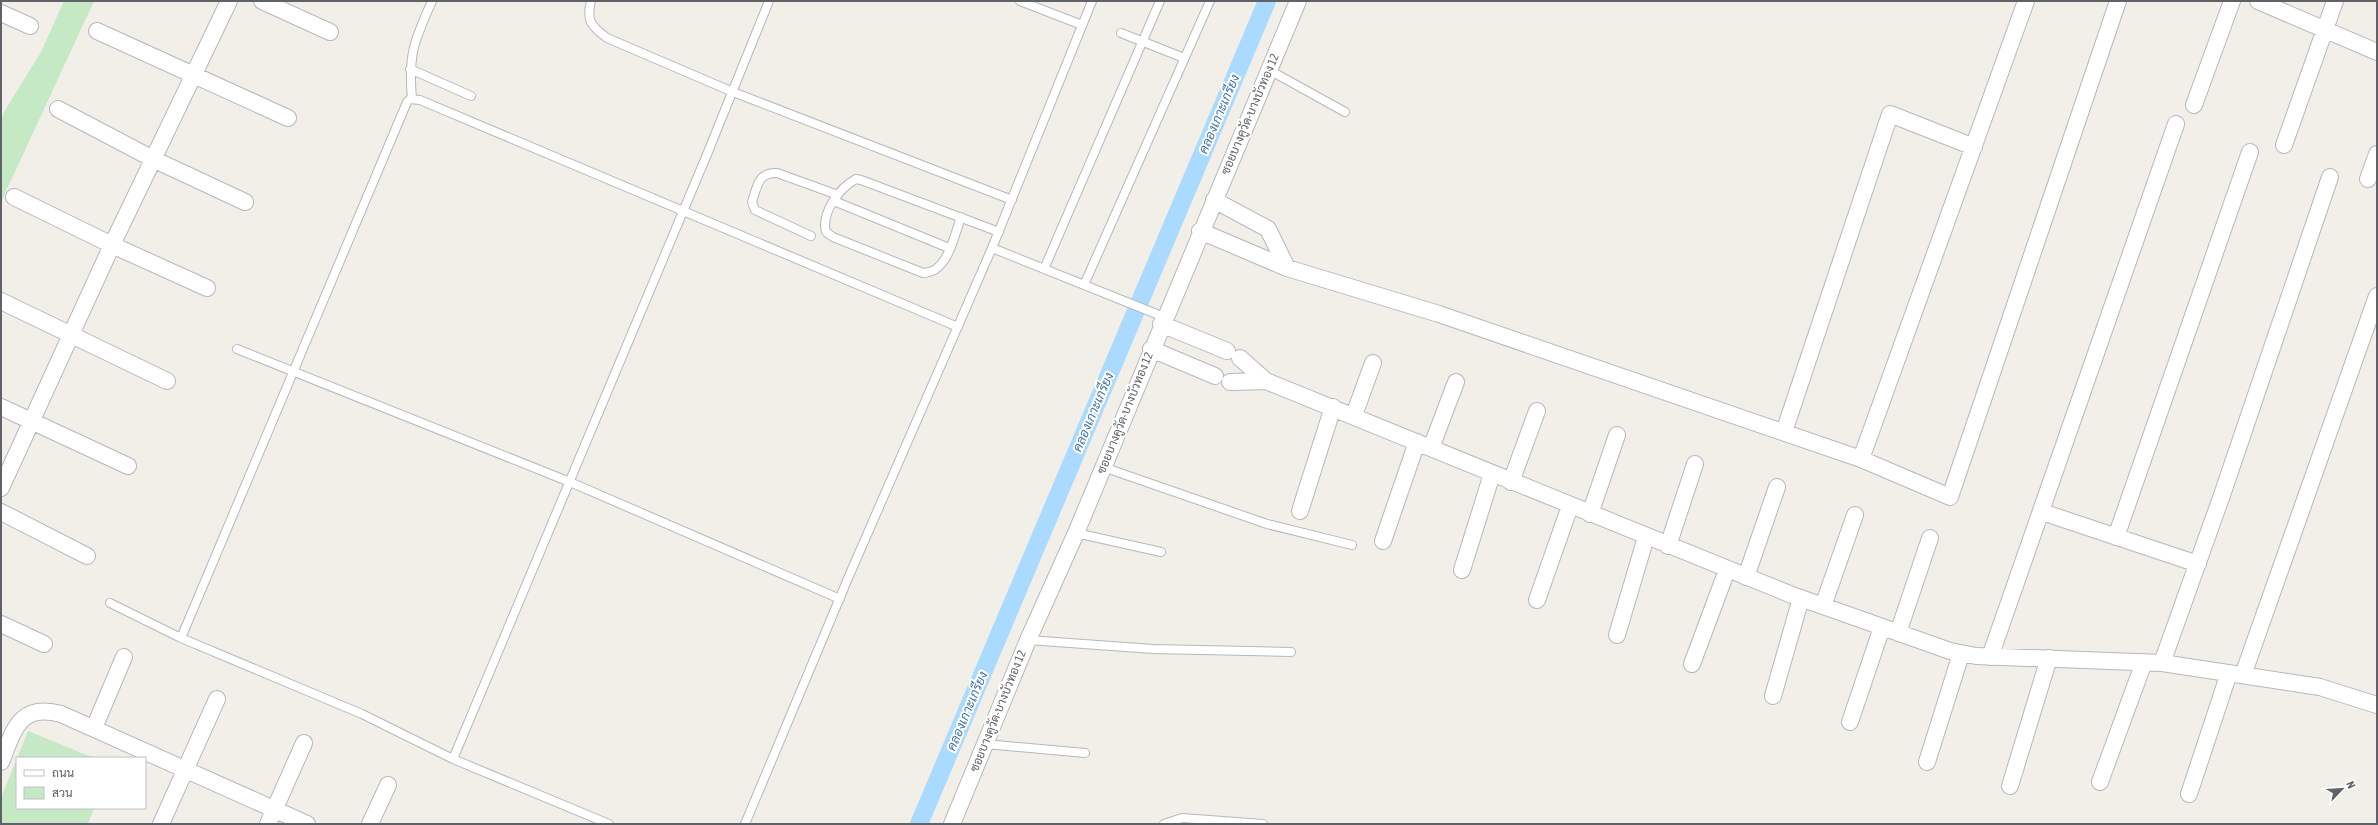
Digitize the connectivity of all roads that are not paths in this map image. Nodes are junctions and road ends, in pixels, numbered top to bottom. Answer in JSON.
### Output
{"nodes":[{"id":1,"x":229,"y":1,"type":"edge"},
{"id":2,"x":262,"y":1,"type":"edge"},
{"id":3,"x":432,"y":1,"type":"edge"},
{"id":4,"x":591,"y":1,"type":"edge"},
{"id":5,"x":769,"y":1,"type":"edge"},
{"id":6,"x":1020,"y":1,"type":"edge"},
{"id":7,"x":1092,"y":1,"type":"edge"},
{"id":8,"x":1160,"y":1,"type":"edge"},
{"id":9,"x":1210,"y":1,"type":"edge"},
{"id":10,"x":1298,"y":1,"type":"edge"},
{"id":11,"x":2026,"y":1,"type":"edge"},
{"id":12,"x":2118,"y":1,"type":"edge"},
{"id":13,"x":2232,"y":1,"type":"edge"},
{"id":14,"x":2258,"y":1,"type":"edge"},
{"id":15,"x":2335,"y":1,"type":"edge"},
{"id":16,"x":1,"y":13,"type":"edge"},
{"id":17,"x":1082,"y":25,"type":"junction"},
{"id":18,"x":30,"y":26,"type":"dead end"},
{"id":19,"x":2325,"y":30,"type":"junction"},
{"id":20,"x":97,"y":31,"type":"dead end"},
{"id":21,"x":330,"y":32,"type":"dead end"},
{"id":22,"x":1121,"y":33,"type":"dead end"},
{"id":23,"x":1143,"y":42,"type":"junction"},
{"id":24,"x":2377,"y":52,"type":"edge"},
{"id":25,"x":1184,"y":58,"type":"junction"},
{"id":26,"x":410,"y":69,"type":"junction"},
{"id":27,"x":1269,"y":70,"type":"junction"},
{"id":28,"x":194,"y":75,"type":"junction"},
{"id":29,"x":733,"y":92,"type":"junction"},
{"id":30,"x":471,"y":96,"type":"dead end"},
{"id":31,"x":412,"y":99,"type":"junction"},
{"id":32,"x":2194,"y":105,"type":"dead end"},
{"id":33,"x":58,"y":109,"type":"dead end"},
{"id":34,"x":1345,"y":112,"type":"dead end"},
{"id":35,"x":288,"y":118,"type":"dead end"},
{"id":36,"x":2176,"y":124,"type":"dead end"},
{"id":37,"x":2284,"y":145,"type":"dead end"},
{"id":38,"x":1974,"y":147,"type":"junction"},
{"id":39,"x":2250,"y":152,"type":"dead end"},
{"id":40,"x":2377,"y":154,"type":"edge"},
{"id":41,"x":155,"y":160,"type":"junction"},
{"id":42,"x":2330,"y":177,"type":"dead end"},
{"id":43,"x":2368,"y":179,"type":"dead end"},
{"id":44,"x":14,"y":197,"type":"dead end"},
{"id":45,"x":836,"y":198,"type":"junction"},
{"id":46,"x":1012,"y":200,"type":"junction"},
{"id":47,"x":1214,"y":200,"type":"junction"},
{"id":48,"x":245,"y":202,"type":"dead end"},
{"id":49,"x":683,"y":212,"type":"junction"},
{"id":50,"x":961,"y":218,"type":"junction"},
{"id":51,"x":1200,"y":231,"type":"junction"},
{"id":52,"x":999,"y":232,"type":"junction"},
{"id":53,"x":811,"y":236,"type":"dead end"},
{"id":54,"x":112,"y":245,"type":"junction"},
{"id":55,"x":949,"y":248,"type":"junction"},
{"id":56,"x":992,"y":248,"type":"junction"},
{"id":57,"x":1288,"y":268,"type":"junction"},
{"id":58,"x":1044,"y":269,"type":"junction"},
{"id":59,"x":1084,"y":285,"type":"junction"},
{"id":60,"x":208,"y":288,"type":"dead end"},
{"id":61,"x":2377,"y":296,"type":"edge"},
{"id":62,"x":1,"y":300,"type":"edge"},
{"id":63,"x":1163,"y":320,"type":"junction"},
{"id":64,"x":958,"y":327,"type":"junction"},
{"id":65,"x":71,"y":335,"type":"junction"},
{"id":66,"x":237,"y":349,"type":"dead end"},
{"id":67,"x":1151,"y":349,"type":"junction"},
{"id":68,"x":1373,"y":362,"type":"dead end"},
{"id":69,"x":295,"y":371,"type":"junction"},
{"id":70,"x":167,"y":381,"type":"dead end"},
{"id":71,"x":1266,"y":381,"type":"junction"},
{"id":72,"x":1456,"y":382,"type":"dead end"},
{"id":73,"x":1,"y":407,"type":"edge"},
{"id":74,"x":1333,"y":407,"type":"junction"},
{"id":75,"x":1538,"y":412,"type":"dead end"},
{"id":76,"x":1354,"y":415,"type":"junction"},
{"id":77,"x":32,"y":421,"type":"junction"},
{"id":78,"x":1784,"y":432,"type":"junction"},
{"id":79,"x":1617,"y":435,"type":"dead end"},
{"id":80,"x":1424,"y":445,"type":"junction"},
{"id":81,"x":1861,"y":459,"type":"junction"},
{"id":82,"x":1695,"y":464,"type":"dead end"},
{"id":83,"x":128,"y":466,"type":"dead end"},
{"id":84,"x":1103,"y":467,"type":"junction"},
{"id":85,"x":1492,"y":474,"type":"junction"},
{"id":86,"x":570,"y":482,"type":"junction"},
{"id":87,"x":1511,"y":482,"type":"junction"},
{"id":88,"x":1777,"y":487,"type":"dead end"},
{"id":89,"x":1,"y":488,"type":"edge"},
{"id":90,"x":1570,"y":506,"type":"junction"},
{"id":91,"x":1300,"y":511,"type":"dead end"},
{"id":92,"x":1,"y":512,"type":"edge"},
{"id":93,"x":2042,"y":512,"type":"junction"},
{"id":94,"x":1590,"y":514,"type":"junction"},
{"id":95,"x":1855,"y":515,"type":"dead end"},
{"id":96,"x":1076,"y":533,"type":"junction"},
{"id":97,"x":1646,"y":537,"type":"junction"},
{"id":98,"x":2116,"y":537,"type":"junction"},
{"id":99,"x":1930,"y":538,"type":"dead end"},
{"id":100,"x":1383,"y":542,"type":"dead end"},
{"id":101,"x":1352,"y":545,"type":"dead end"},
{"id":102,"x":1668,"y":546,"type":"junction"},
{"id":103,"x":1161,"y":552,"type":"dead end"},
{"id":104,"x":87,"y":556,"type":"dead end"},
{"id":105,"x":2198,"y":564,"type":"junction"},
{"id":106,"x":1462,"y":570,"type":"dead end"},
{"id":107,"x":1727,"y":570,"type":"junction"},
{"id":108,"x":1746,"y":577,"type":"junction"},
{"id":109,"x":1801,"y":598,"type":"junction"},
{"id":110,"x":840,"y":599,"type":"junction"},
{"id":111,"x":1537,"y":600,"type":"dead end"},
{"id":112,"x":110,"y":603,"type":"dead end"},
{"id":113,"x":1823,"y":606,"type":"junction"},
{"id":114,"x":1,"y":624,"type":"edge"},
{"id":115,"x":1882,"y":627,"type":"junction"},
{"id":116,"x":1898,"y":633,"type":"junction"},
{"id":117,"x":1617,"y":635,"type":"dead end"},
{"id":118,"x":181,"y":638,"type":"junction"},
{"id":119,"x":1028,"y":640,"type":"junction"},
{"id":120,"x":44,"y":644,"type":"dead end"},
{"id":121,"x":1291,"y":652,"type":"dead end"},
{"id":122,"x":1961,"y":654,"type":"junction"},
{"id":123,"x":124,"y":657,"type":"dead end"},
{"id":124,"x":1990,"y":657,"type":"junction"},
{"id":125,"x":2049,"y":658,"type":"junction"},
{"id":126,"x":2144,"y":662,"type":"junction"},
{"id":127,"x":2162,"y":663,"type":"junction"},
{"id":128,"x":1692,"y":664,"type":"dead end"},
{"id":129,"x":2236,"y":674,"type":"junction"},
{"id":130,"x":1773,"y":696,"type":"dead end"},
{"id":131,"x":217,"y":699,"type":"dead end"},
{"id":132,"x":2377,"y":705,"type":"edge"},
{"id":133,"x":1850,"y":722,"type":"dead end"},
{"id":134,"x":94,"y":728,"type":"junction"},
{"id":135,"x":5,"y":742,"type":"edge"},
{"id":136,"x":304,"y":742,"type":"dead end"},
{"id":137,"x":985,"y":744,"type":"junction"},
{"id":138,"x":1085,"y":753,"type":"dead end"},
{"id":139,"x":453,"y":759,"type":"junction"},
{"id":140,"x":1,"y":762,"type":"edge"},
{"id":141,"x":1927,"y":762,"type":"dead end"},
{"id":142,"x":186,"y":768,"type":"junction"},
{"id":143,"x":2100,"y":782,"type":"dead end"},
{"id":144,"x":388,"y":785,"type":"dead end"},
{"id":145,"x":2010,"y":786,"type":"dead end"},
{"id":146,"x":2189,"y":794,"type":"dead end"},
{"id":147,"x":275,"y":809,"type":"junction"},
{"id":148,"x":161,"y":824,"type":"edge"},
{"id":149,"x":268,"y":824,"type":"edge"},
{"id":150,"x":307,"y":824,"type":"edge"},
{"id":151,"x":370,"y":824,"type":"edge"},
{"id":152,"x":609,"y":824,"type":"edge"},
{"id":153,"x":745,"y":824,"type":"edge"},
{"id":154,"x":952,"y":824,"type":"edge"},
{"id":155,"x":1164,"y":824,"type":"edge"},
{"id":156,"x":1263,"y":824,"type":"edge"}],
"edges":[{"from":1,"to":28,"type":"street"},
{"from":2,"to":21,"type":"street"},
{"from":3,"to":26,"type":"lane"},
{"from":4,"to":29,"type":"lane"},
{"from":5,"to":29,"type":"lane"},
{"from":6,"to":17,"type":"lane"},
{"from":7,"to":17,"type":"lane"},
{"from":8,"to":23,"type":"lane"},
{"from":9,"to":25,"type":"lane"},
{"from":10,"to":27,"type":"street","name":"ซอยบางคูวัด-บางบัวทอง 12"},
{"from":11,"to":38,"type":"street"},
{"from":12,"to":81,"type":"street"},
{"from":13,"to":32,"type":"street"},
{"from":14,"to":19,"type":"street"},
{"from":15,"to":19,"type":"street"},
{"from":16,"to":18,"type":"street"},
{"from":17,"to":46,"type":"lane"},
{"from":19,"to":24,"type":"street"},
{"from":19,"to":37,"type":"street"},
{"from":20,"to":28,"type":"street"},
{"from":22,"to":23,"type":"lane"},
{"from":23,"to":25,"type":"lane"},
{"from":23,"to":58,"type":"lane"},
{"from":25,"to":59,"type":"lane"},
{"from":26,"to":30,"type":"lane"},
{"from":26,"to":31,"type":"lane"},
{"from":27,"to":34,"type":"lane"},
{"from":27,"to":47,"type":"street","name":"ซอยบางคูวัด-บางบัวทอง 12"},
{"from":28,"to":35,"type":"street"},
{"from":28,"to":41,"type":"street"},
{"from":29,"to":46,"type":"lane"},
{"from":29,"to":49,"type":"lane"},
{"from":31,"to":49,"type":"lane"},
{"from":31,"to":69,"type":"lane"},
{"from":33,"to":41,"type":"street"},
{"from":36,"to":93,"type":"street"},
{"from":38,"to":78,"type":"street"},
{"from":38,"to":81,"type":"street"},
{"from":39,"to":98,"type":"street"},
{"from":40,"to":43,"type":"street"},
{"from":41,"to":48,"type":"street"},
{"from":41,"to":54,"type":"street"},
{"from":42,"to":105,"type":"street"},
{"from":44,"to":54,"type":"street"},
{"from":45,"to":50,"type":"lane"},
{"from":45,"to":53,"type":"lane"},
{"from":45,"to":55,"type":"lane"},
{"from":45,"to":55,"type":"lane"},
{"from":46,"to":52,"type":"lane"},
{"from":47,"to":51,"type":"street","name":"ซอยบางคูวัด-บางบัวทอง 12"},
{"from":47,"to":57,"type":"street"},
{"from":49,"to":64,"type":"lane"},
{"from":49,"to":86,"type":"lane"},
{"from":50,"to":52,"type":"lane"},
{"from":50,"to":55,"type":"lane"},
{"from":51,"to":57,"type":"street"},
{"from":51,"to":63,"type":"street","name":"ซอยบางคูวัด-บางบัวทอง 12"},
{"from":52,"to":56,"type":"lane"},
{"from":54,"to":60,"type":"street"},
{"from":54,"to":65,"type":"street"},
{"from":56,"to":58,"type":"lane"},
{"from":56,"to":64,"type":"lane"},
{"from":57,"to":78,"type":"street"},
{"from":58,"to":59,"type":"lane"},
{"from":59,"to":63,"type":"lane"},
{"from":61,"to":129,"type":"street"},
{"from":62,"to":65,"type":"street"},
{"from":63,"to":67,"type":"street","name":"ซอยบางคูวัด-บางบัวทอง 12"},
{"from":63,"to":71,"type":"street"},
{"from":64,"to":110,"type":"lane"},
{"from":65,"to":70,"type":"street"},
{"from":65,"to":77,"type":"street"},
{"from":66,"to":69,"type":"lane"},
{"from":67,"to":71,"type":"street"},
{"from":67,"to":84,"type":"street","name":"ซอยบางคูวัด-บางบัวทอง 12"},
{"from":68,"to":76,"type":"street"},
{"from":69,"to":86,"type":"lane"},
{"from":69,"to":118,"type":"lane"},
{"from":71,"to":74,"type":"street"},
{"from":72,"to":80,"type":"street"},
{"from":73,"to":77,"type":"street"},
{"from":74,"to":76,"type":"street"},
{"from":74,"to":91,"type":"street"},
{"from":75,"to":87,"type":"street"},
{"from":76,"to":80,"type":"street"},
{"from":77,"to":83,"type":"street"},
{"from":77,"to":89,"type":"street"},
{"from":78,"to":81,"type":"street"},
{"from":79,"to":94,"type":"street"},
{"from":80,"to":85,"type":"street"},
{"from":80,"to":100,"type":"street"},
{"from":82,"to":102,"type":"street"},
{"from":84,"to":96,"type":"street","name":"ซอยบางคูวัด-บางบัวทอง 12"},
{"from":84,"to":101,"type":"lane"},
{"from":85,"to":87,"type":"street"},
{"from":85,"to":106,"type":"street"},
{"from":86,"to":110,"type":"lane"},
{"from":86,"to":139,"type":"lane"},
{"from":87,"to":90,"type":"street"},
{"from":88,"to":108,"type":"street"},
{"from":90,"to":94,"type":"street"},
{"from":90,"to":111,"type":"street"},
{"from":92,"to":104,"type":"street"},
{"from":93,"to":98,"type":"street"},
{"from":93,"to":124,"type":"street"},
{"from":94,"to":97,"type":"street"},
{"from":95,"to":113,"type":"street"},
{"from":96,"to":103,"type":"lane"},
{"from":96,"to":119,"type":"street","name":"ซอยบางคูวัด-บางบัวทอง 12"},
{"from":97,"to":102,"type":"street"},
{"from":97,"to":117,"type":"street"},
{"from":98,"to":105,"type":"street"},
{"from":99,"to":116,"type":"street"},
{"from":102,"to":107,"type":"street"},
{"from":105,"to":127,"type":"street"},
{"from":107,"to":108,"type":"street"},
{"from":107,"to":128,"type":"street"},
{"from":108,"to":109,"type":"street"},
{"from":109,"to":113,"type":"street"},
{"from":109,"to":130,"type":"street"},
{"from":110,"to":153,"type":"lane"},
{"from":112,"to":118,"type":"lane"},
{"from":113,"to":115,"type":"street"},
{"from":114,"to":120,"type":"street"},
{"from":115,"to":116,"type":"street"},
{"from":115,"to":133,"type":"street"},
{"from":116,"to":122,"type":"street"},
{"from":118,"to":139,"type":"lane"},
{"from":119,"to":121,"type":"lane"},
{"from":119,"to":137,"type":"street","name":"ซอยบางคูวัด-บางบัวทอง 12"},
{"from":122,"to":124,"type":"street"},
{"from":122,"to":141,"type":"street"},
{"from":123,"to":134,"type":"street"},
{"from":124,"to":125,"type":"street"},
{"from":125,"to":126,"type":"street"},
{"from":125,"to":145,"type":"street"},
{"from":126,"to":127,"type":"street"},
{"from":126,"to":143,"type":"street"},
{"from":127,"to":129,"type":"street"},
{"from":129,"to":132,"type":"street"},
{"from":129,"to":146,"type":"street"},
{"from":131,"to":142,"type":"street"},
{"from":134,"to":135,"type":"street"},
{"from":134,"to":142,"type":"street"},
{"from":135,"to":140,"type":"street"},
{"from":136,"to":147,"type":"street"},
{"from":137,"to":138,"type":"lane"},
{"from":137,"to":154,"type":"street","name":"ซอยบางคูวัด-บางบัวทอง 12"},
{"from":139,"to":152,"type":"lane"},
{"from":142,"to":147,"type":"street"},
{"from":142,"to":148,"type":"street"},
{"from":144,"to":151,"type":"street"},
{"from":147,"to":149,"type":"street"},
{"from":147,"to":150,"type":"street"},
{"from":155,"to":156,"type":"lane"}]}
